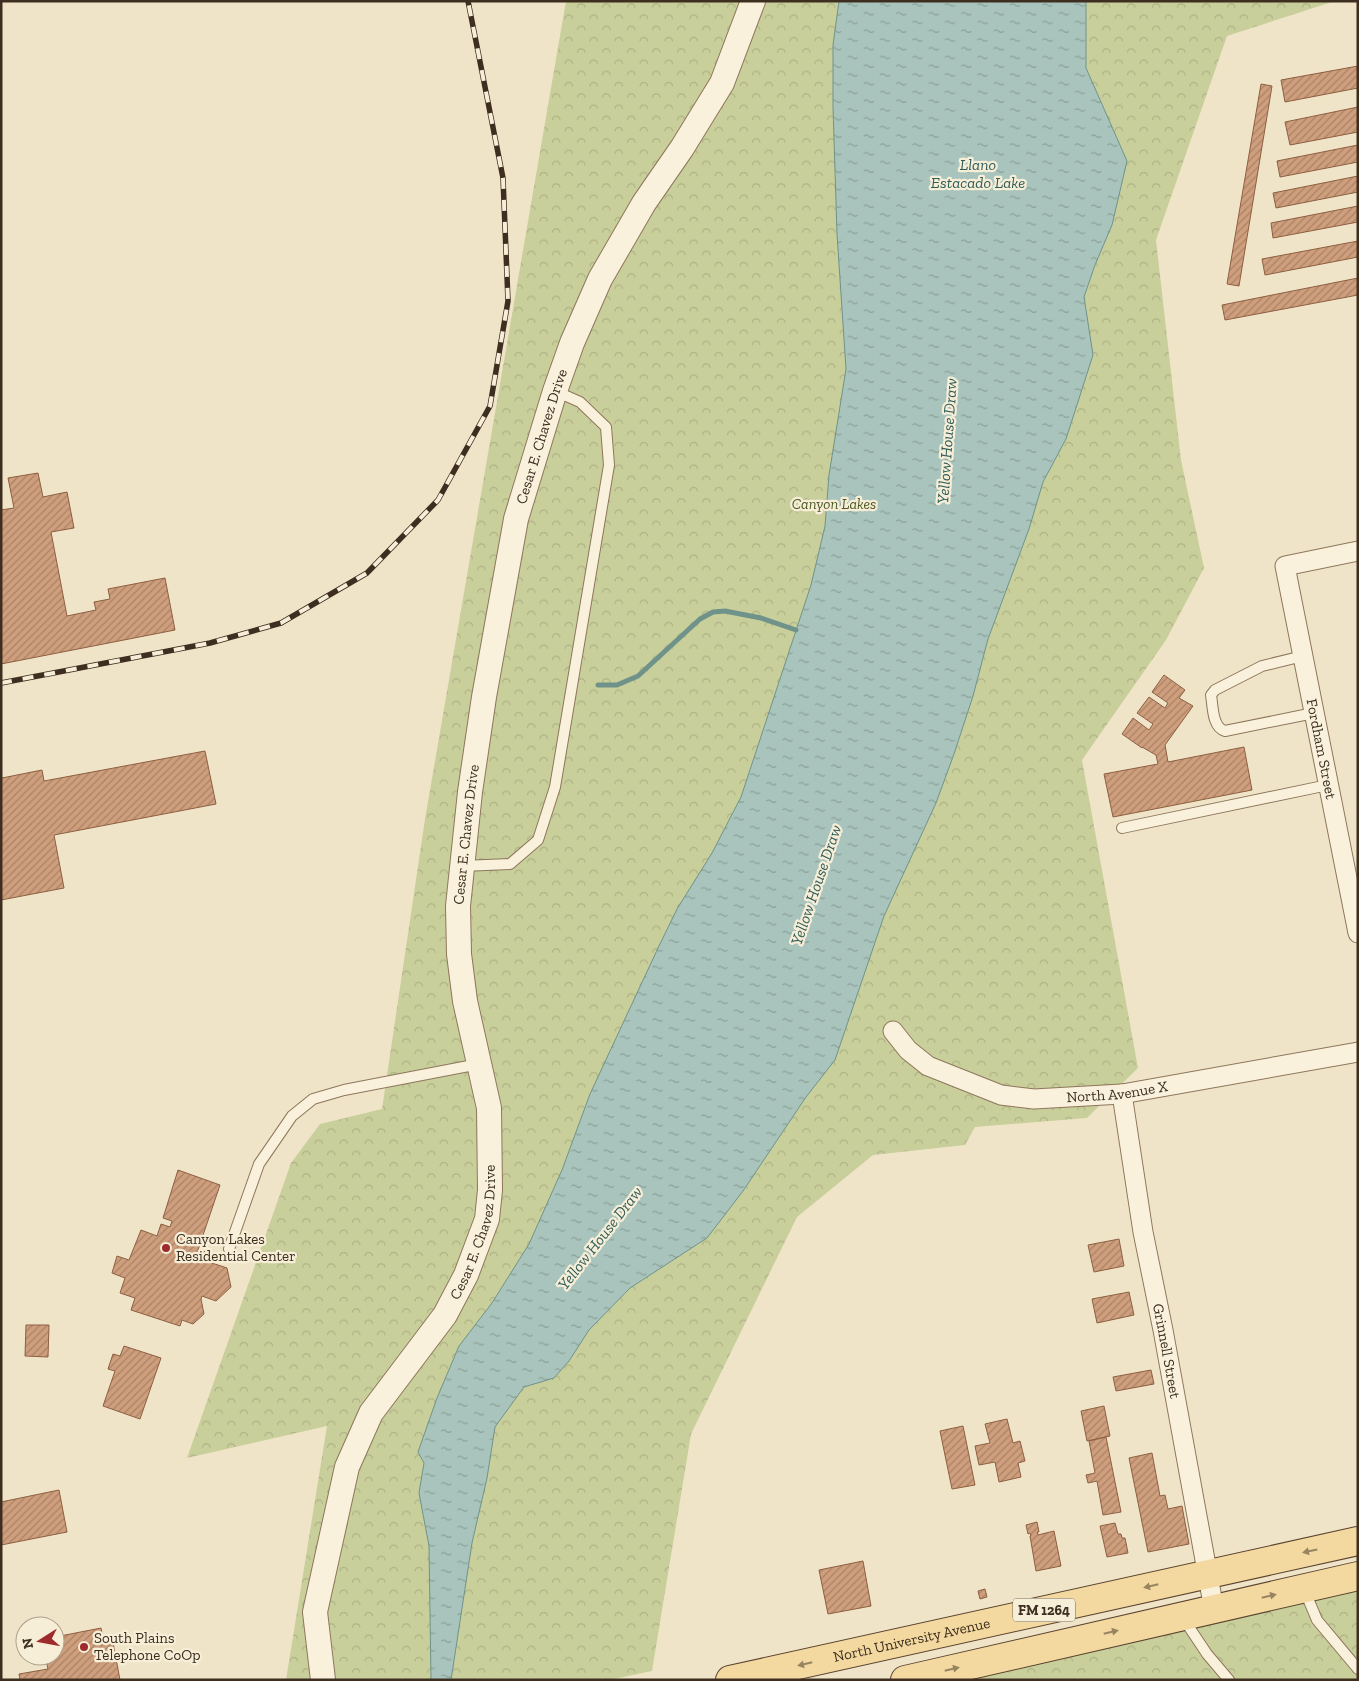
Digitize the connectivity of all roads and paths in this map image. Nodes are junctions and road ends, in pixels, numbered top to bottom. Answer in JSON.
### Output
{"nodes":[{"id":1,"x":753,"y":1,"type":"edge"},
{"id":2,"x":555,"y":391,"type":"junction"},
{"id":3,"x":1358,"y":552,"type":"edge"},
{"id":4,"x":1303,"y":656,"type":"junction"},
{"id":5,"x":1314,"y":712,"type":"junction"},
{"id":6,"x":1328,"y":785,"type":"junction"},
{"id":7,"x":1122,"y":828,"type":"dead end"},
{"id":8,"x":462,"y":866,"type":"junction"},
{"id":9,"x":1358,"y":933,"type":"edge"},
{"id":10,"x":893,"y":1031,"type":"dead end"},
{"id":11,"x":1358,"y":1052,"type":"edge"},
{"id":12,"x":479,"y":1064,"type":"junction"},
{"id":13,"x":1122,"y":1094,"type":"junction"},
{"id":14,"x":229,"y":1249,"type":"dead end"},
{"id":15,"x":1358,"y":1541,"type":"edge"},
{"id":16,"x":1208,"y":1574,"type":"junction"},
{"id":17,"x":1358,"y":1576,"type":"edge"},
{"id":18,"x":1304,"y":1588,"type":"junction"},
{"id":19,"x":1214,"y":1609,"type":"junction"},
{"id":20,"x":1182,"y":1616,"type":"junction"},
{"id":21,"x":1358,"y":1669,"type":"edge"},
{"id":22,"x":742,"y":1679,"type":"edge"},
{"id":23,"x":910,"y":1679,"type":"edge"},
{"id":24,"x":324,"y":1680,"type":"edge"},
{"id":25,"x":1229,"y":1680,"type":"edge"}],
"edges":[{"from":1,"to":2,"type":"street","name":"Cesar E. Chavez Drive"},
{"from":2,"to":8,"type":"street","name":"Cesar E. Chavez Drive"},
{"from":2,"to":8,"type":"lane"},
{"from":3,"to":4,"type":"street","name":"Fordham Street"},
{"from":4,"to":5,"type":"street","name":"Fordham Street"},
{"from":4,"to":5,"type":"lane"},
{"from":5,"to":6,"type":"street","name":"Fordham Street"},
{"from":6,"to":7,"type":"lane"},
{"from":6,"to":9,"type":"street","name":"Fordham Street"},
{"from":8,"to":12,"type":"street","name":"Cesar E. Chavez Drive"},
{"from":10,"to":13,"type":"street","name":"North Avenue X"},
{"from":11,"to":13,"type":"street","name":"North Avenue X"},
{"from":12,"to":14,"type":"lane"},
{"from":12,"to":24,"type":"street","name":"Cesar E. Chavez Drive"},
{"from":13,"to":16,"type":"street","name":"Grinnell Street"},
{"from":15,"to":16,"type":"main road","name":"North University Avenue","number":"FM 1264","one_way":true},
{"from":16,"to":19,"type":"street","name":"Grinnell Street"},
{"from":16,"to":22,"type":"main road","name":"North University Avenue","number":"FM 1264","one_way":true},
{"from":17,"to":18,"type":"main road","number":"FM 1264"},
{"from":19,"to":18,"type":"main road","number":"FM 1264","one_way":true},
{"from":18,"to":21,"type":"lane"},
{"from":19,"to":20,"type":"main road","number":"FM 1264"},
{"from":23,"to":20,"type":"main road","number":"FM 1264","one_way":true},
{"from":20,"to":25,"type":"lane"}]}
